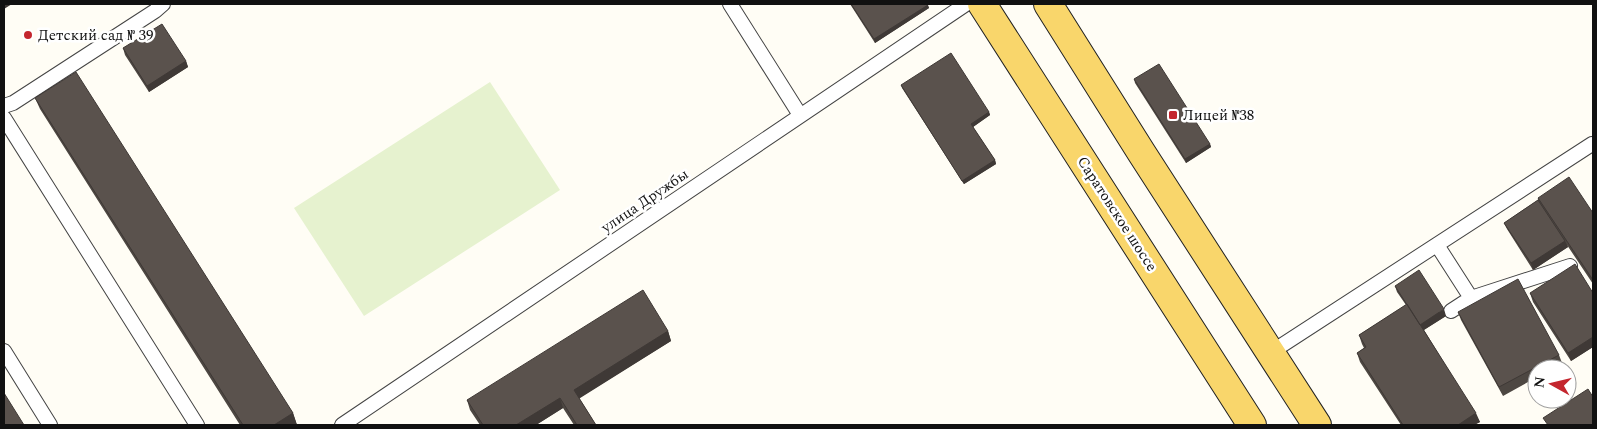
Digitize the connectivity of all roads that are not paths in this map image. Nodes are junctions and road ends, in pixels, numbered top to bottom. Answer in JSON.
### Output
{"nodes":[{"id":1,"x":163,"y":4,"type":"edge"},
{"id":2,"x":730,"y":4,"type":"edge"},
{"id":3,"x":966,"y":4,"type":"edge"},
{"id":4,"x":982,"y":4,"type":"edge"},
{"id":5,"x":1048,"y":4,"type":"edge"},
{"id":6,"x":4,"y":106,"type":"edge"},
{"id":7,"x":800,"y":115,"type":"junction"},
{"id":8,"x":4,"y":118,"type":"edge"},
{"id":9,"x":1592,"y":144,"type":"dead end"},
{"id":10,"x":1437,"y":245,"type":"junction"},
{"id":11,"x":1570,"y":266,"type":"edge"},
{"id":12,"x":1471,"y":298,"type":"junction"},
{"id":13,"x":1450,"y":311,"type":"dead end"},
{"id":14,"x":4,"y":352,"type":"edge"},
{"id":15,"x":1270,"y":353,"type":"junction"},
{"id":16,"x":50,"y":425,"type":"edge"},
{"id":17,"x":197,"y":425,"type":"edge"},
{"id":18,"x":342,"y":425,"type":"edge"},
{"id":19,"x":1252,"y":425,"type":"edge"},
{"id":20,"x":1317,"y":425,"type":"edge"}],
"edges":[{"from":1,"to":6,"type":"lane"},
{"from":2,"to":7,"type":"lane"},
{"from":3,"to":7,"type":"lane","name":"улица Дружбы"},
{"from":4,"to":19,"type":"main road","name":"Саратовское шоссе"},
{"from":5,"to":15,"type":"main road"},
{"from":7,"to":18,"type":"lane","name":"улица Дружбы"},
{"from":8,"to":17,"type":"lane"},
{"from":9,"to":10,"type":"lane"},
{"from":10,"to":12,"type":"lane"},
{"from":10,"to":15,"type":"lane"},
{"from":11,"to":12,"type":"lane"},
{"from":12,"to":13,"type":"lane"},
{"from":14,"to":16,"type":"lane"},
{"from":15,"to":20,"type":"main road"}]}
